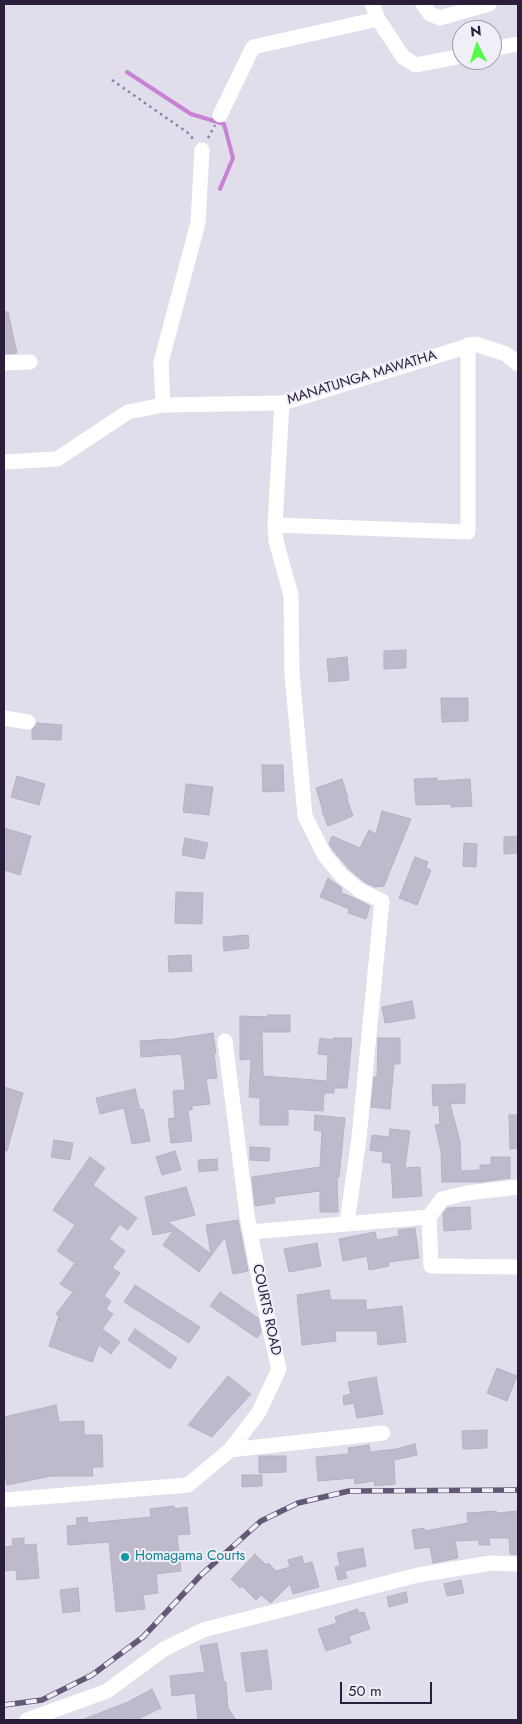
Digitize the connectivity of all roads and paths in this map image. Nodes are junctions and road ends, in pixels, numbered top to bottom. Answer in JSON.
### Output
{"nodes":[{"id":1,"x":372,"y":4,"type":"edge"},
{"id":2,"x":423,"y":4,"type":"edge"},
{"id":3,"x":489,"y":4,"type":"edge"},
{"id":4,"x":378,"y":19,"type":"junction"},
{"id":5,"x":518,"y":44,"type":"edge"},
{"id":6,"x":502,"y":47,"type":"edge"},
{"id":7,"x":452,"y":58,"type":"edge"},
{"id":8,"x":112,"y":80,"type":"dead end"},
{"id":9,"x":220,"y":115,"type":"dead end"},
{"id":10,"x":213,"y":129,"type":"dead end"},
{"id":11,"x":210,"y":133,"type":"dead end"},
{"id":12,"x":202,"y":150,"type":"joint"},
{"id":13,"x":468,"y":345,"type":"junction"},
{"id":14,"x":30,"y":362,"type":"dead end"},
{"id":15,"x":4,"y":363,"type":"edge"},
{"id":16,"x":518,"y":364,"type":"edge"},
{"id":17,"x":282,"y":403,"type":"junction"},
{"id":18,"x":163,"y":405,"type":"junction"},
{"id":19,"x":4,"y":462,"type":"edge"},
{"id":20,"x":275,"y":525,"type":"junction"},
{"id":21,"x":4,"y":718,"type":"edge"},
{"id":22,"x":28,"y":722,"type":"dead end"},
{"id":23,"x":225,"y":1041,"type":"dead end"},
{"id":24,"x":518,"y":1187,"type":"edge"},
{"id":25,"x":429,"y":1217,"type":"junction"},
{"id":26,"x":347,"y":1223,"type":"junction"},
{"id":27,"x":250,"y":1232,"type":"junction"},
{"id":28,"x":518,"y":1267,"type":"edge"},
{"id":29,"x":383,"y":1433,"type":"dead end"},
{"id":30,"x":230,"y":1450,"type":"junction"},
{"id":31,"x":4,"y":1500,"type":"edge"},
{"id":32,"x":518,"y":1564,"type":"edge"},
{"id":33,"x":27,"y":1720,"type":"edge"}],
"edges":[{"from":1,"to":4,"type":"street"},
{"from":2,"to":3,"type":"street"},
{"from":4,"to":7,"type":"street"},
{"from":4,"to":9,"type":"street"},
{"from":5,"to":6,"type":"street"},
{"from":8,"to":12,"type":"path"},
{"from":10,"to":11,"type":"path"},
{"from":12,"to":18,"type":"street"},
{"from":13,"to":16,"type":"street","name":"MANATUNGA MAWATHA"},
{"from":13,"to":17,"type":"street","name":"MANATUNGA MAWATHA"},
{"from":13,"to":20,"type":"street"},
{"from":14,"to":15,"type":"street"},
{"from":17,"to":18,"type":"street","name":"MANATUNGA MAWATHA"},
{"from":17,"to":20,"type":"street"},
{"from":18,"to":19,"type":"street","name":"MANATUNGA MAWATHA"},
{"from":20,"to":26,"type":"street"},
{"from":21,"to":22,"type":"street"},
{"from":23,"to":27,"type":"street","name":"COURTS ROAD"},
{"from":24,"to":25,"type":"street"},
{"from":25,"to":26,"type":"street"},
{"from":25,"to":28,"type":"street"},
{"from":26,"to":27,"type":"street"},
{"from":27,"to":30,"type":"street","name":"COURTS ROAD"},
{"from":29,"to":30,"type":"street"},
{"from":30,"to":31,"type":"street","name":"COURTS ROAD"},
{"from":32,"to":33,"type":"street"}]}
